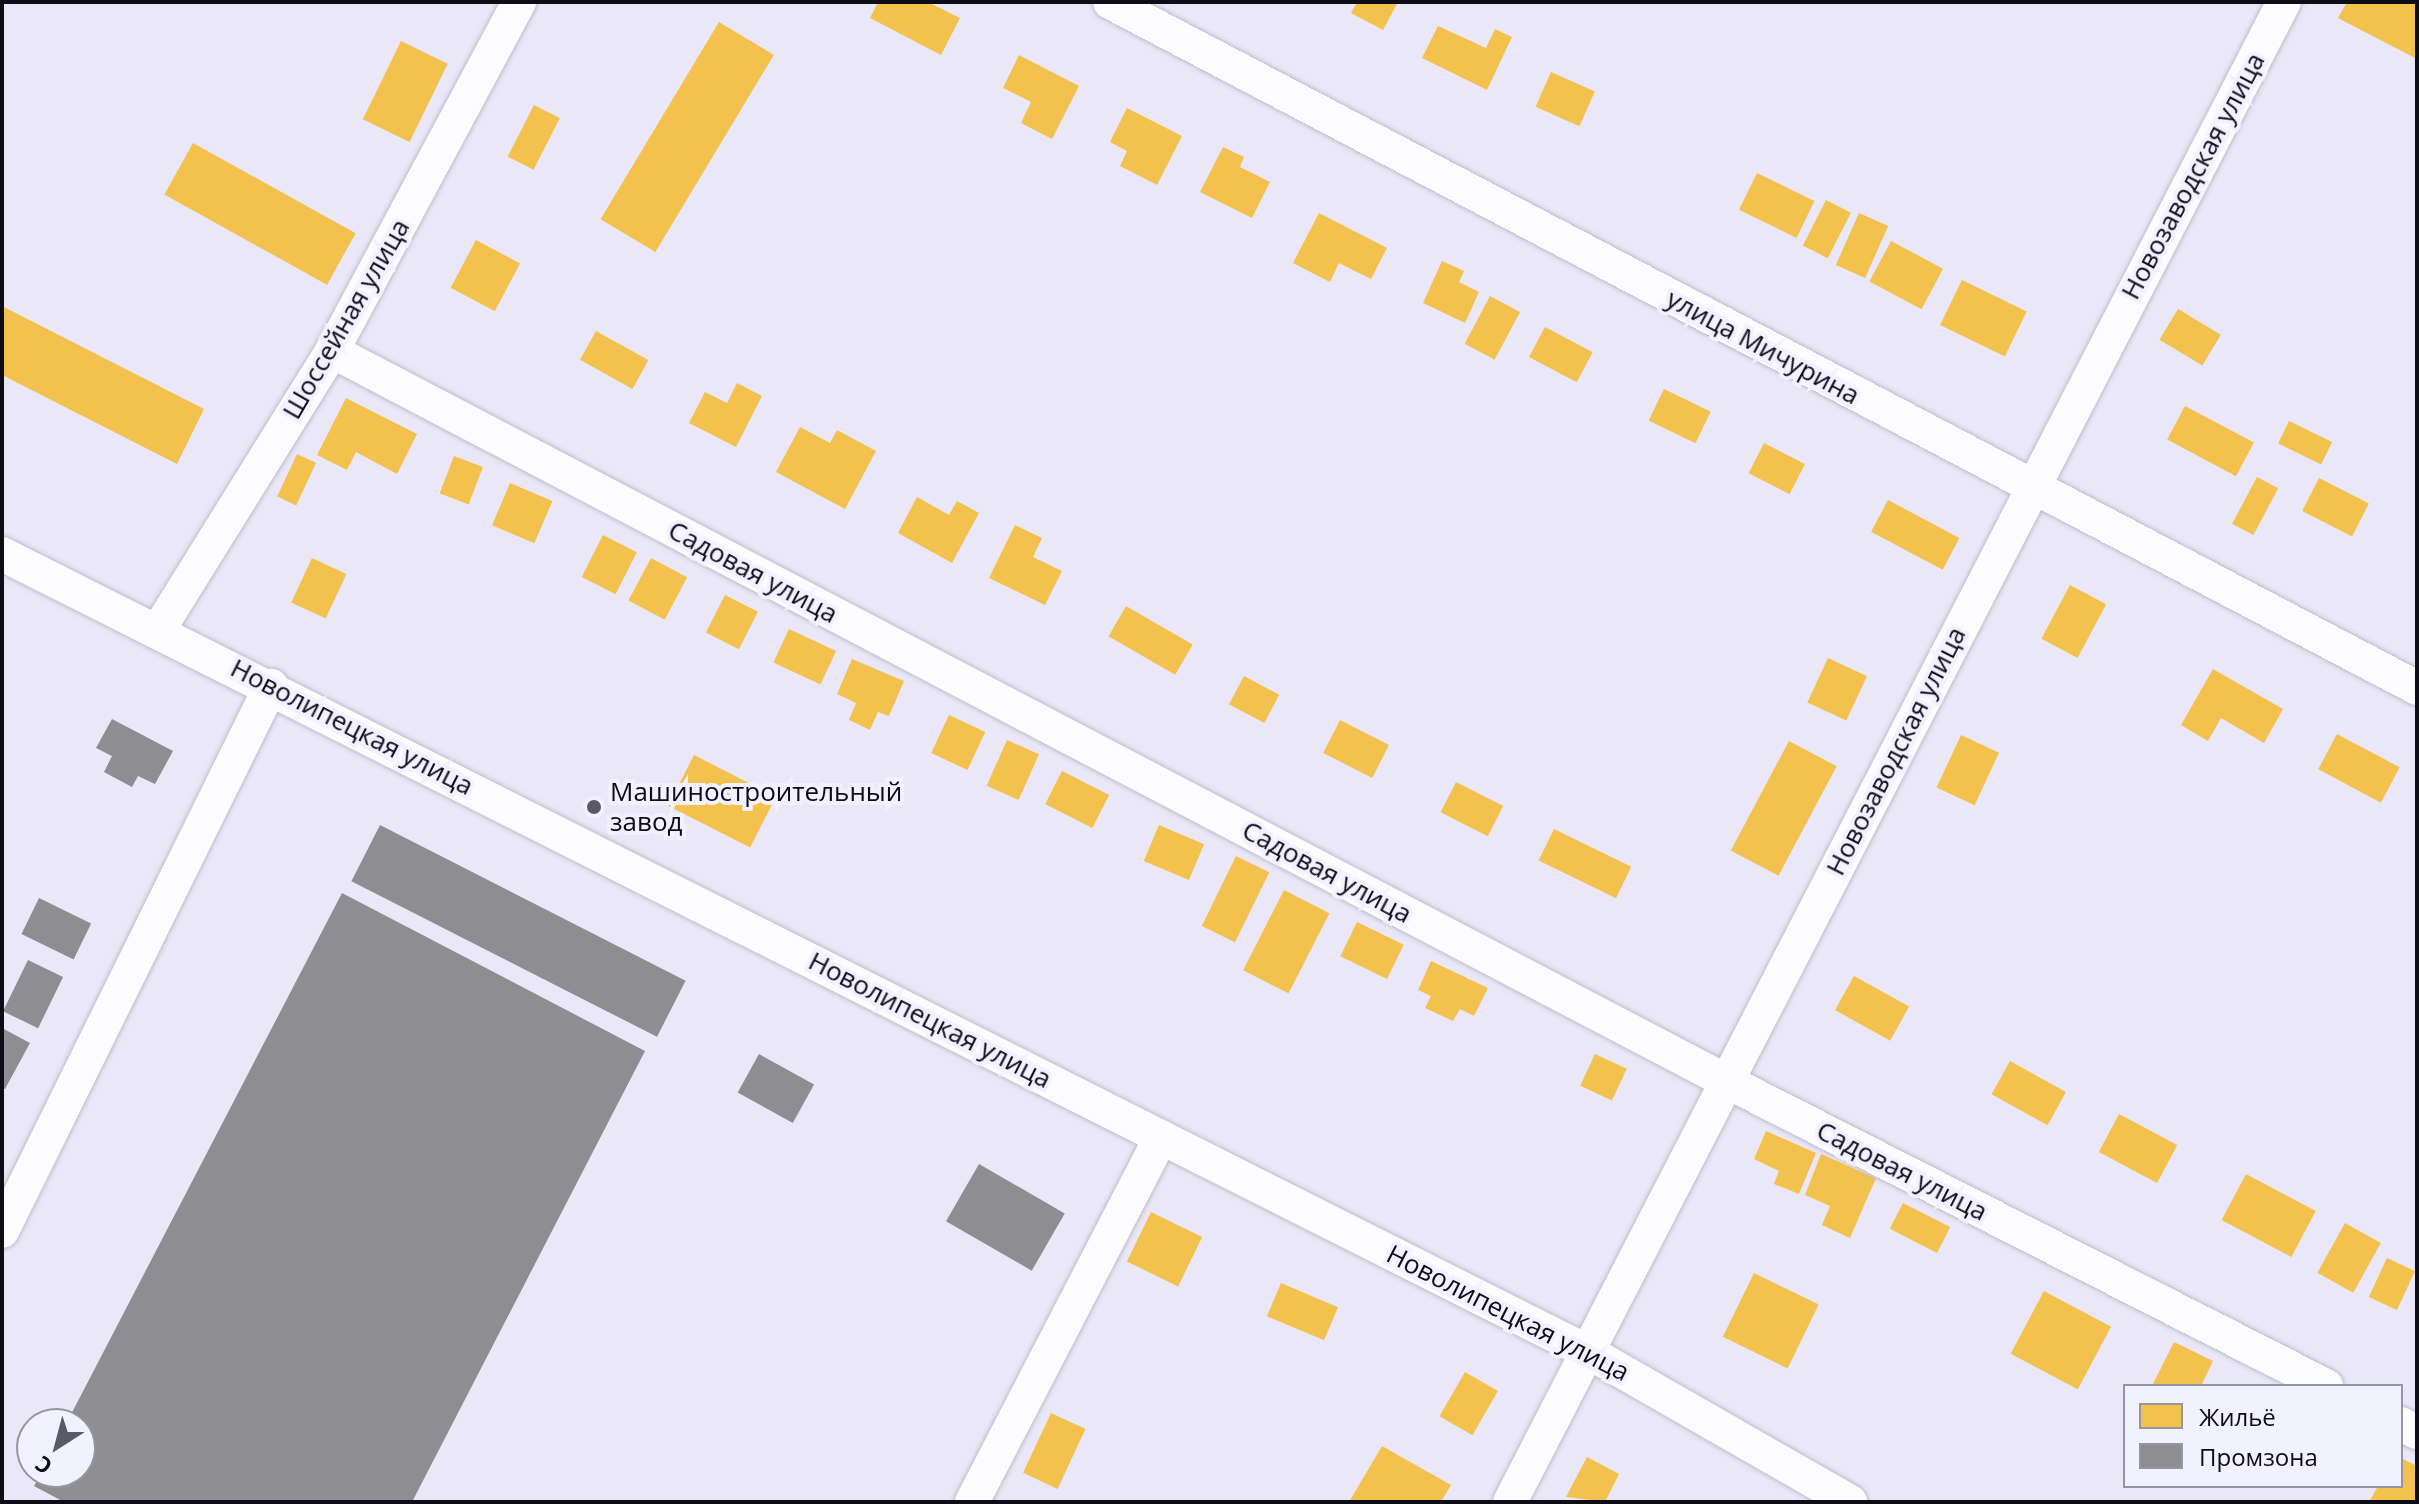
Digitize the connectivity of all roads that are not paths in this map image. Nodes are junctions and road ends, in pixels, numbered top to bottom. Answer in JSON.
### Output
{"nodes":[{"id":1,"x":519,"y":2,"type":"edge"},
{"id":2,"x":1110,"y":2,"type":"edge"},
{"id":3,"x":2284,"y":2,"type":"edge"},
{"id":4,"x":332,"y":351,"type":"junction"},
{"id":5,"x":2030,"y":487,"type":"junction"},
{"id":6,"x":2,"y":554,"type":"edge"},
{"id":7,"x":159,"y":629,"type":"junction"},
{"id":8,"x":271,"y":686,"type":"junction"},
{"id":9,"x":2417,"y":688,"type":"edge"},
{"id":10,"x":1728,"y":1082,"type":"junction"},
{"id":11,"x":1161,"y":1137,"type":"junction"},
{"id":12,"x":2,"y":1231,"type":"edge"},
{"id":13,"x":1590,"y":1353,"type":"junction"},
{"id":14,"x":2322,"y":1384,"type":"edge"},
{"id":15,"x":972,"y":1502,"type":"edge"},
{"id":16,"x":1510,"y":1502,"type":"edge"},
{"id":17,"x":1850,"y":1502,"type":"edge"}],
"edges":[{"from":1,"to":4,"type":"street","name":"Шоссейная улица"},
{"from":2,"to":5,"type":"street","name":"улица Мичурина"},
{"from":3,"to":5,"type":"street","name":"Новозаводская улица"},
{"from":4,"to":7,"type":"street","name":"Шоссейная улица"},
{"from":4,"to":10,"type":"street","name":"Садовая улица"},
{"from":5,"to":9,"type":"street","name":"улица Мичурина"},
{"from":5,"to":10,"type":"street","name":"Новозаводская улица"},
{"from":6,"to":7,"type":"street","name":"Новолипецкая улица"},
{"from":7,"to":8,"type":"street","name":"Новолипецкая улица"},
{"from":8,"to":11,"type":"street","name":"Новолипецкая улица"},
{"from":8,"to":12,"type":"street"},
{"from":10,"to":13,"type":"street","name":"Новозаводская улица"},
{"from":10,"to":14,"type":"street","name":"Садовая улица"},
{"from":11,"to":13,"type":"street","name":"Новолипецкая улица"},
{"from":11,"to":15,"type":"street"},
{"from":13,"to":16,"type":"street","name":"Новозаводская улица"},
{"from":13,"to":17,"type":"street","name":"Новолипецкая улица"}]}
